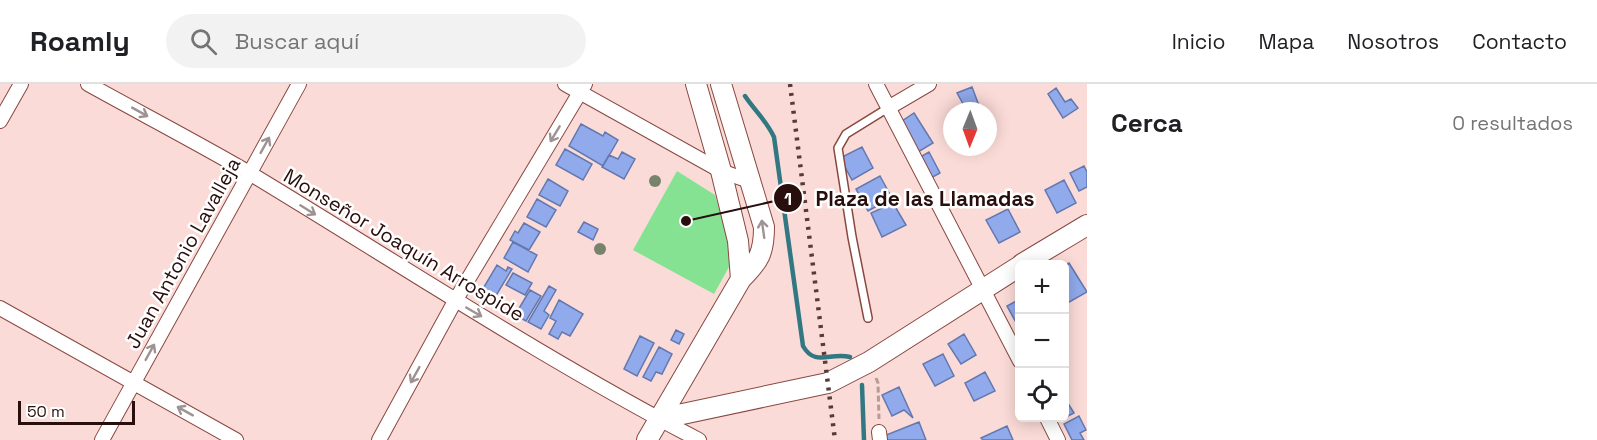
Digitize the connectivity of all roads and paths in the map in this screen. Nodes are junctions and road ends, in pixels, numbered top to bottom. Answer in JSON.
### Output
{"nodes":[{"id":1,"x":21,"y":84,"type":"edge"},
{"id":2,"x":88,"y":84,"type":"edge"},
{"id":3,"x":299,"y":84,"type":"edge"},
{"id":4,"x":565,"y":84,"type":"edge"},
{"id":5,"x":696,"y":84,"type":"edge"},
{"id":6,"x":721,"y":84,"type":"edge"},
{"id":7,"x":876,"y":84,"type":"edge"},
{"id":8,"x":929,"y":84,"type":"edge"},
{"id":9,"x":583,"y":88,"type":"edge"},
{"id":10,"x":888,"y":108,"type":"junction"},
{"id":11,"x":0,"y":121,"type":"edge"},
{"id":12,"x":721,"y":171,"type":"junction"},
{"id":13,"x":249,"y":174,"type":"junction"},
{"id":14,"x":749,"y":181,"type":"junction"},
{"id":15,"x":1087,"y":225,"type":"edge"},
{"id":16,"x":1029,"y":260,"type":"edge"},
{"id":17,"x":1015,"y":269,"type":"edge"},
{"id":18,"x":741,"y":279,"type":"junction"},
{"id":19,"x":983,"y":288,"type":"junction"},
{"id":20,"x":455,"y":301,"type":"junction"},
{"id":21,"x":0,"y":308,"type":"edge"},
{"id":22,"x":868,"y":318,"type":"dead end"},
{"id":23,"x":1015,"y":351,"type":"edge"},
{"id":24,"x":134,"y":382,"type":"junction"},
{"id":25,"x":878,"y":383,"type":"dead end"},
{"id":26,"x":659,"y":419,"type":"junction"},
{"id":27,"x":1050,"y":422,"type":"edge"},
{"id":28,"x":880,"y":436,"type":"edge"},
{"id":29,"x":102,"y":440,"type":"edge"},
{"id":30,"x":236,"y":440,"type":"edge"},
{"id":31,"x":379,"y":440,"type":"edge"},
{"id":32,"x":647,"y":440,"type":"edge"},
{"id":33,"x":699,"y":440,"type":"edge"},
{"id":34,"x":1059,"y":440,"type":"edge"}],
"edges":[{"from":1,"to":11,"type":"street"},
{"from":2,"to":13,"type":"street","name":"Monseñor Joaquín Arrospide","one_way":true},
{"from":13,"to":3,"type":"street","name":"Juan Antonio Lavalleja","one_way":true},
{"from":4,"to":9,"type":"street"},
{"from":5,"to":12,"type":"street"},
{"from":6,"to":14,"type":"street"},
{"from":7,"to":10,"type":"street"},
{"from":8,"to":10,"type":"street"},
{"from":9,"to":12,"type":"street"},
{"from":9,"to":20,"type":"street","one_way":true},
{"from":10,"to":19,"type":"street"},
{"from":10,"to":22,"type":"lane"},
{"from":12,"to":14,"type":"street"},
{"from":12,"to":18,"type":"street"},
{"from":13,"to":20,"type":"street","name":"Monseñor Joaquín Arrospide","one_way":true},
{"from":24,"to":13,"type":"street","name":"Juan Antonio Lavalleja","one_way":true},
{"from":18,"to":14,"type":"street","one_way":true},
{"from":15,"to":16,"type":"street"},
{"from":17,"to":19,"type":"street"},
{"from":18,"to":26,"type":"street"},
{"from":19,"to":23,"type":"street"},
{"from":19,"to":26,"type":"street"},
{"from":20,"to":26,"type":"street","name":"Monseñor Joaquín Arrospide","one_way":true},
{"from":20,"to":31,"type":"street","one_way":true},
{"from":21,"to":24,"type":"street"},
{"from":24,"to":29,"type":"street","name":"Juan Antonio Lavalleja"},
{"from":30,"to":24,"type":"street","one_way":true},
{"from":25,"to":28,"type":"path"},
{"from":26,"to":32,"type":"street"},
{"from":26,"to":33,"type":"street","name":"Monseñor Joaquín Arrospide"},
{"from":27,"to":34,"type":"street"}]}
